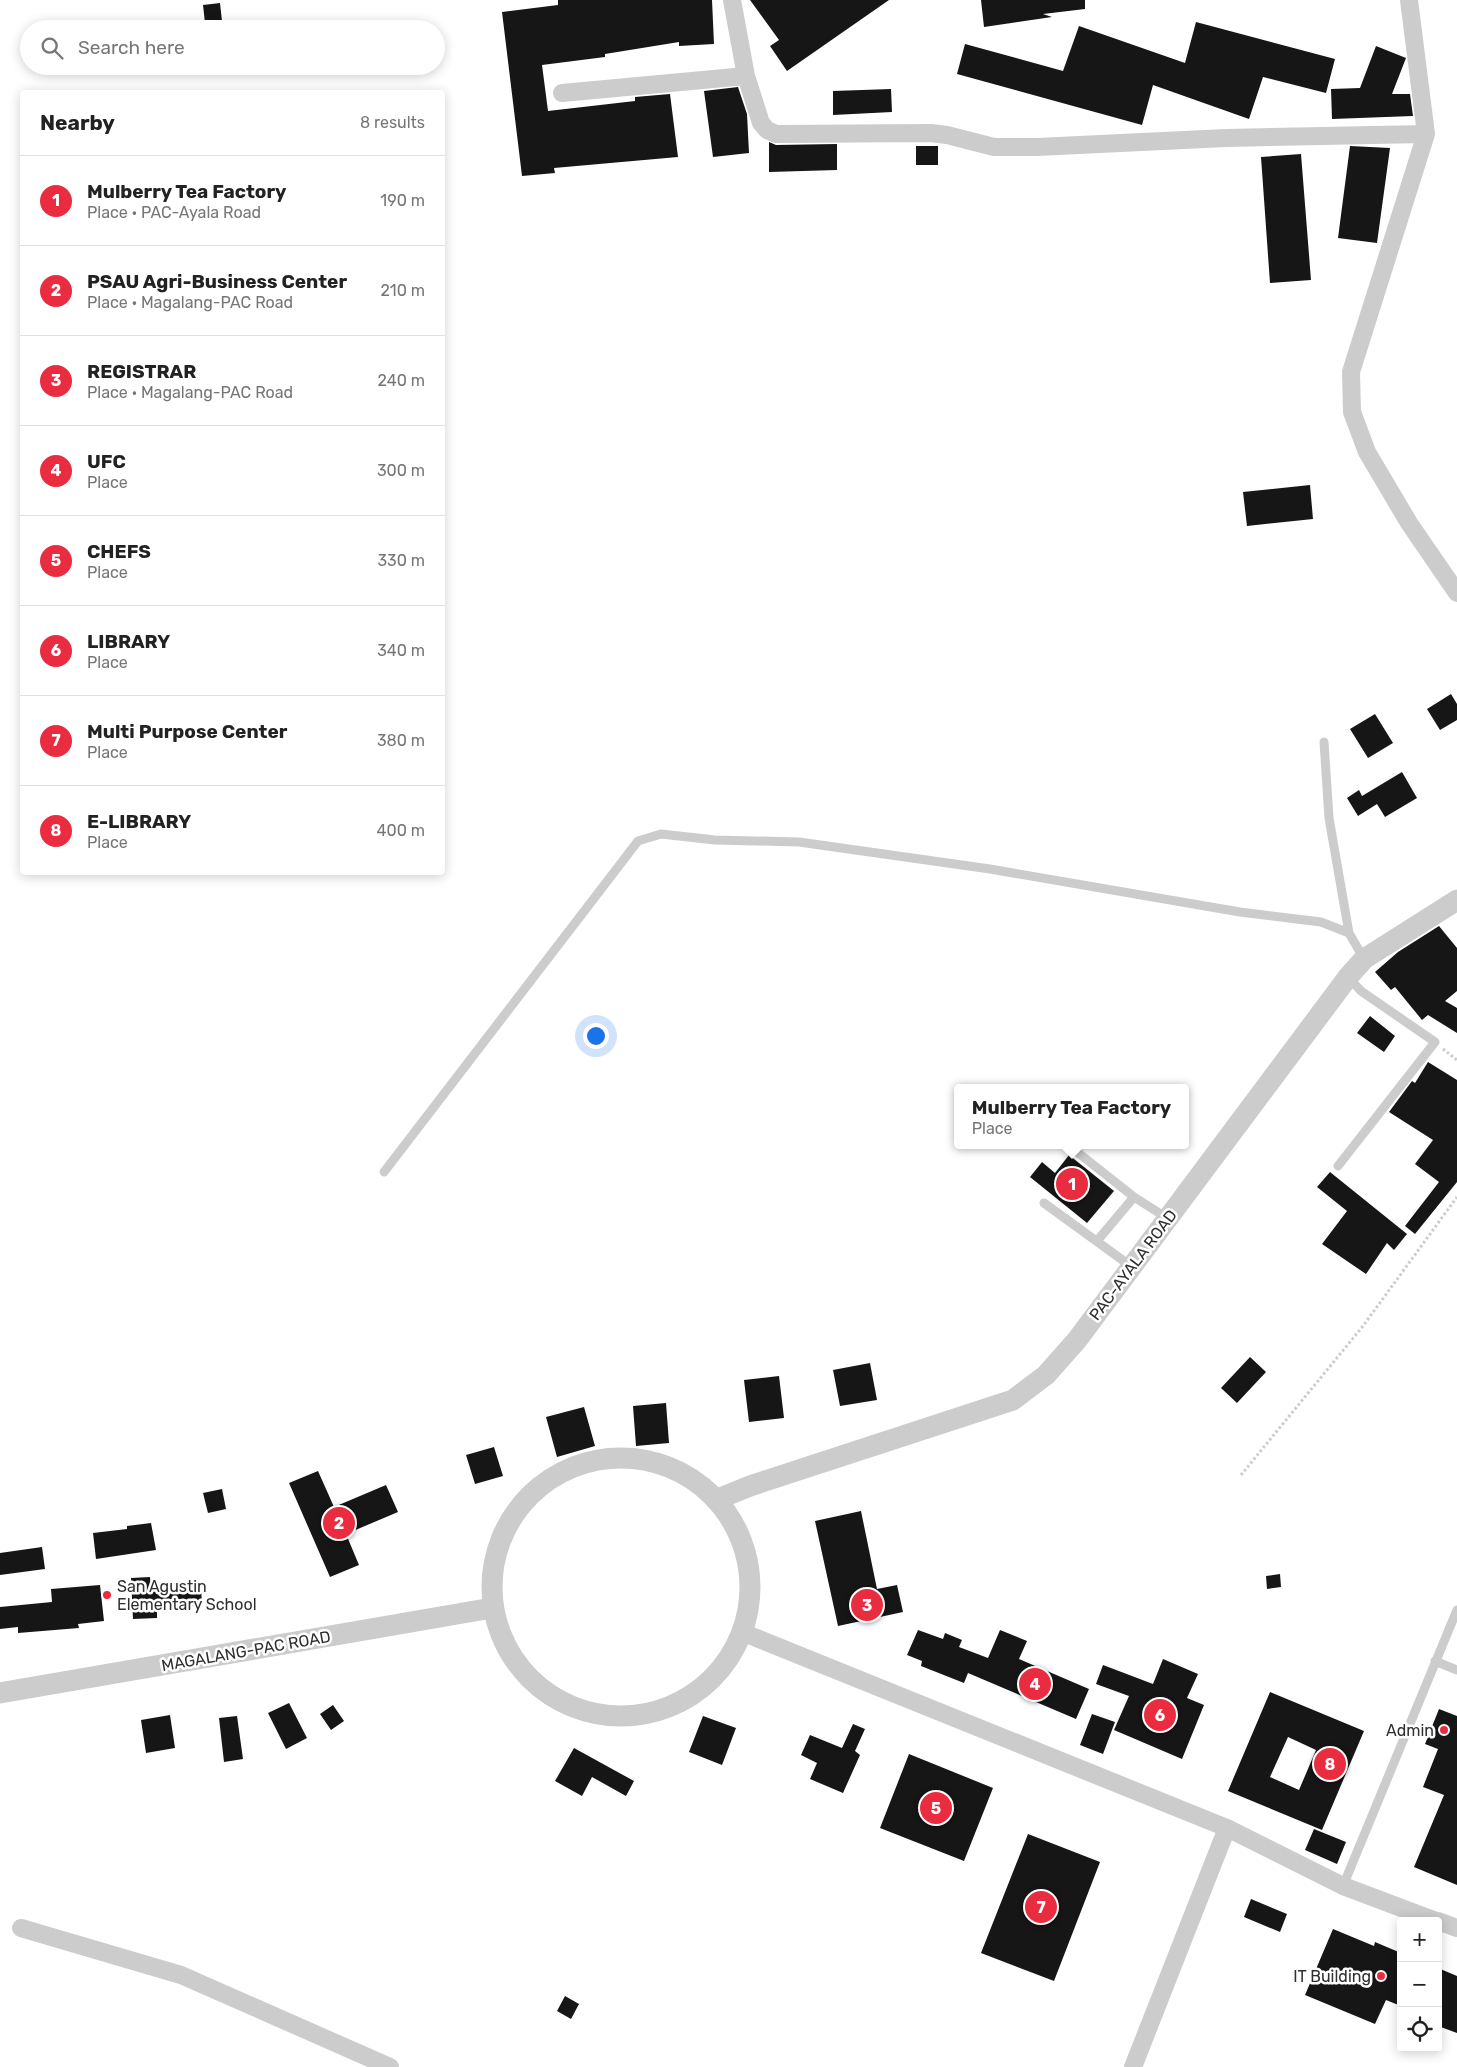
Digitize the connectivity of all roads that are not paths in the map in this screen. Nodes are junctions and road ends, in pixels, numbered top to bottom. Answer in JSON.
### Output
{"nodes":[{"id":1,"x":732,"y":0,"type":"edge"},
{"id":2,"x":1409,"y":0,"type":"edge"},
{"id":3,"x":746,"y":76,"type":"junction"},
{"id":4,"x":562,"y":94,"type":"dead end"},
{"id":5,"x":1426,"y":134,"type":"junction"},
{"id":6,"x":1457,"y":593,"type":"edge"},
{"id":7,"x":1324,"y":742,"type":"dead end"},
{"id":8,"x":1457,"y":900,"type":"edge"},
{"id":9,"x":1349,"y":933,"type":"junction"},
{"id":10,"x":1364,"y":959,"type":"junction"},
{"id":11,"x":1348,"y":977,"type":"junction"},
{"id":12,"x":1073,"y":1149,"type":"edge"},
{"id":13,"x":1338,"y":1166,"type":"dead end"},
{"id":14,"x":384,"y":1172,"type":"dead end"},
{"id":15,"x":1134,"y":1197,"type":"junction"},
{"id":16,"x":1044,"y":1203,"type":"dead end"},
{"id":17,"x":1168,"y":1218,"type":"junction"},
{"id":18,"x":1097,"y":1241,"type":"junction"},
{"id":19,"x":1132,"y":1267,"type":"junction"},
{"id":20,"x":718,"y":1499,"type":"junction"},
{"id":21,"x":492,"y":1608,"type":"junction"},
{"id":22,"x":1457,"y":1610,"type":"edge"},
{"id":23,"x":744,"y":1633,"type":"junction"},
{"id":24,"x":1434,"y":1661,"type":"junction"},
{"id":25,"x":1457,"y":1670,"type":"edge"},
{"id":26,"x":0,"y":1693,"type":"edge"},
{"id":27,"x":1227,"y":1828,"type":"junction"},
{"id":28,"x":1343,"y":1886,"type":"junction"},
{"id":29,"x":1426,"y":1917,"type":"edge"},
{"id":30,"x":1442,"y":1923,"type":"edge"},
{"id":31,"x":21,"y":1928,"type":"dead end"},
{"id":32,"x":1457,"y":1928,"type":"edge"},
{"id":33,"x":390,"y":2067,"type":"edge"},
{"id":34,"x":1133,"y":2067,"type":"edge"}],
"edges":[{"from":1,"to":3,"type":"street"},
{"from":2,"to":5,"type":"street"},
{"from":3,"to":4,"type":"street"},
{"from":3,"to":5,"type":"street"},
{"from":5,"to":6,"type":"street"},
{"from":7,"to":9,"type":"lane"},
{"from":8,"to":10,"type":"street","name":"PAC-AYALA ROAD"},
{"from":9,"to":10,"type":"lane"},
{"from":9,"to":14,"type":"lane"},
{"from":10,"to":11,"type":"street","name":"PAC-AYALA ROAD"},
{"from":11,"to":13,"type":"lane"},
{"from":11,"to":17,"type":"street","name":"PAC-AYALA ROAD"},
{"from":12,"to":15,"type":"lane"},
{"from":15,"to":17,"type":"lane"},
{"from":15,"to":18,"type":"lane"},
{"from":16,"to":18,"type":"lane"},
{"from":17,"to":19,"type":"street","name":"PAC-AYALA ROAD"},
{"from":18,"to":19,"type":"lane"},
{"from":19,"to":20,"type":"street","name":"PAC-AYALA ROAD"},
{"from":20,"to":21,"type":"street"},
{"from":20,"to":23,"type":"street"},
{"from":21,"to":23,"type":"street"},
{"from":21,"to":26,"type":"street","name":"MAGALANG-PAC ROAD"},
{"from":22,"to":24,"type":"lane"},
{"from":23,"to":27,"type":"street"},
{"from":24,"to":25,"type":"lane"},
{"from":24,"to":28,"type":"lane"},
{"from":27,"to":28,"type":"street"},
{"from":27,"to":34,"type":"street"},
{"from":28,"to":29,"type":"street"},
{"from":30,"to":32,"type":"street"},
{"from":31,"to":33,"type":"street"}]}
